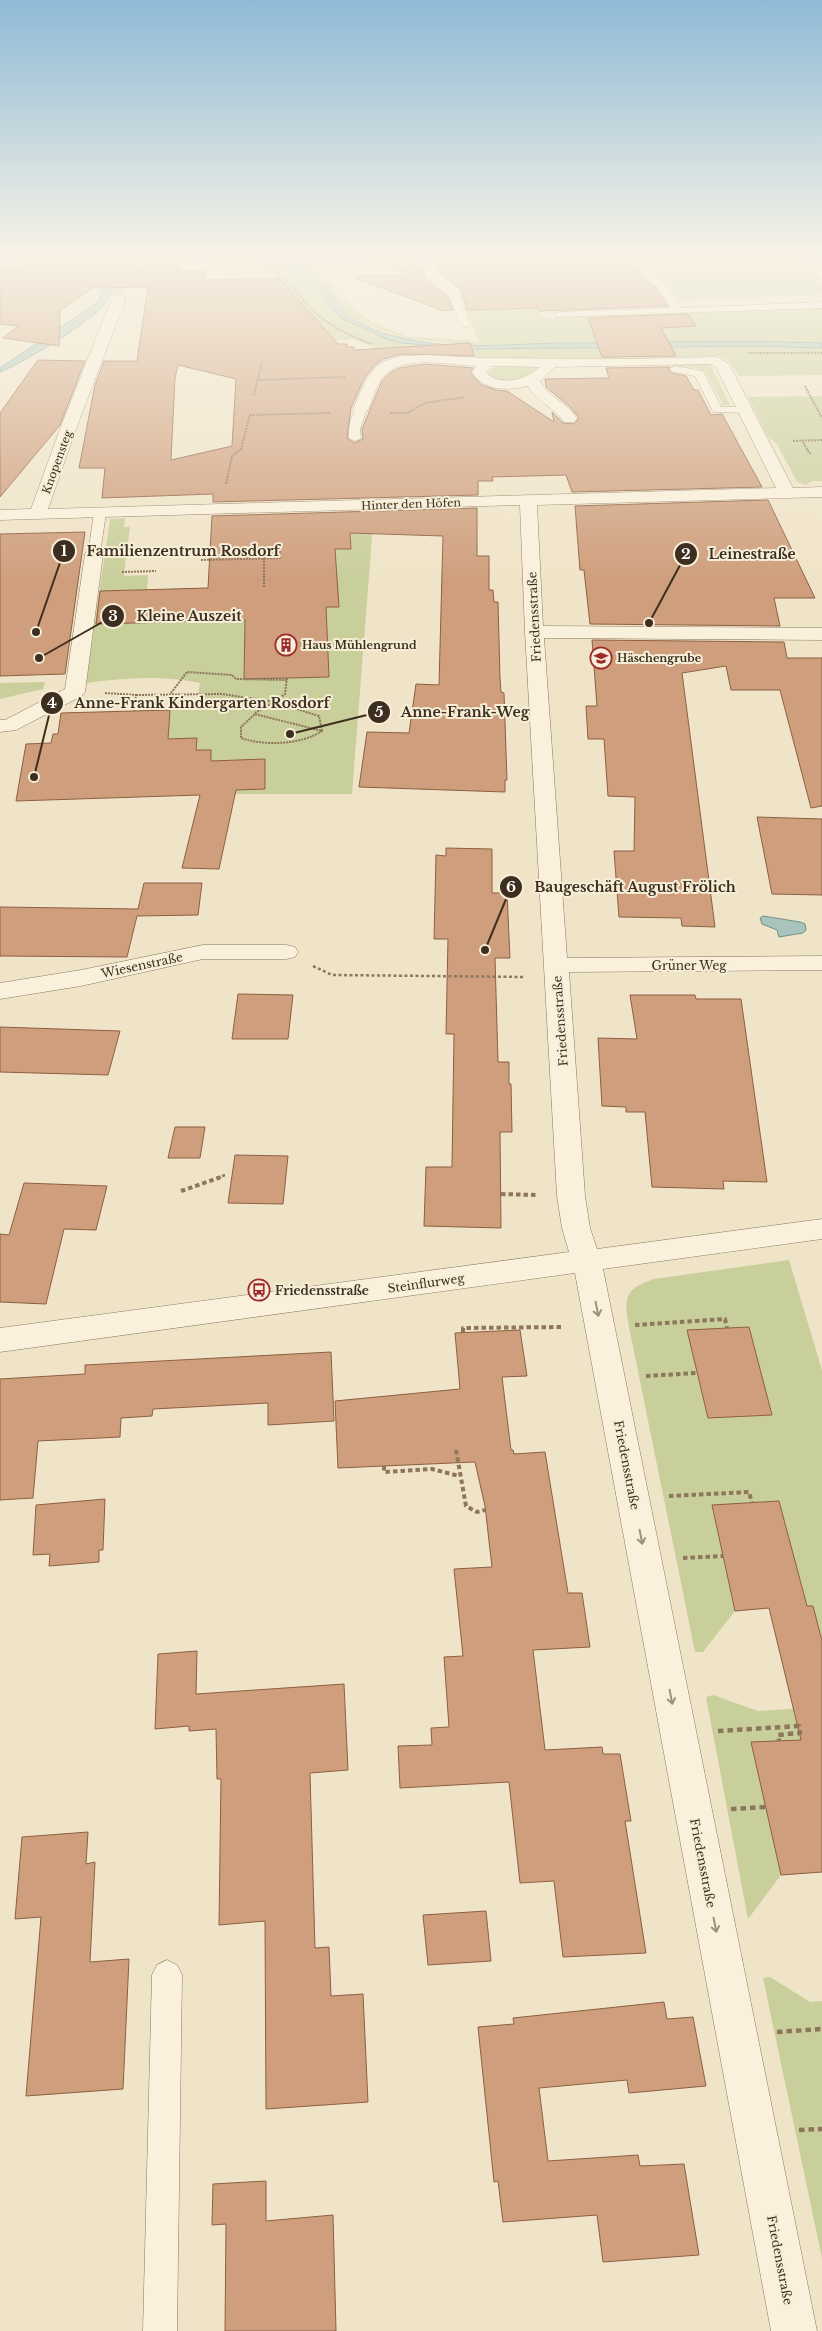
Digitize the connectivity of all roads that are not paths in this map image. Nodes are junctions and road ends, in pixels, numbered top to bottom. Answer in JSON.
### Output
{"nodes":[{"id":1,"x":486,"y":362,"type":"edge"},
{"id":2,"x":94,"y":363,"type":"edge"},
{"id":3,"x":393,"y":363,"type":"edge"},
{"id":4,"x":534,"y":363,"type":"edge"},
{"id":5,"x":548,"y":363,"type":"junction"},
{"id":6,"x":560,"y":363,"type":"edge"},
{"id":7,"x":719,"y":363,"type":"edge"},
{"id":8,"x":675,"y":369,"type":"dead end"},
{"id":9,"x":532,"y":380,"type":"junction"},
{"id":10,"x":361,"y":409,"type":"joint"},
{"id":11,"x":746,"y":410,"type":"junction"},
{"id":12,"x":569,"y":419,"type":"dead end"},
{"id":13,"x":355,"y":438,"type":"dead end"},
{"id":14,"x":822,"y":492,"type":"edge"},
{"id":15,"x":787,"y":493,"type":"junction"},
{"id":16,"x":528,"y":501,"type":"junction"},
{"id":17,"x":100,"y":512,"type":"junction"},
{"id":18,"x":38,"y":514,"type":"junction"},
{"id":19,"x":0,"y":515,"type":"edge"},
{"id":20,"x":94,"y":554,"type":"joint"},
{"id":21,"x":534,"y":632,"type":"junction"},
{"id":22,"x":822,"y":634,"type":"edge"},
{"id":23,"x":0,"y":726,"type":"edge"},
{"id":24,"x":286,"y":952,"type":"road end"},
{"id":25,"x":822,"y":963,"type":"edge"},
{"id":26,"x":557,"y":971,"type":"junction"},
{"id":27,"x":0,"y":992,"type":"edge"},
{"id":28,"x":822,"y":1229,"type":"edge"},
{"id":29,"x":586,"y":1261,"type":"junction"},
{"id":30,"x":0,"y":1340,"type":"edge"},
{"id":31,"x":167,"y":1975,"type":"dead end"},
{"id":32,"x":160,"y":2331,"type":"edge"},
{"id":33,"x":794,"y":2331,"type":"edge"}],
"edges":[{"from":1,"to":9,"type":"street"},
{"from":2,"to":18,"type":"street","name":"Knopensteg"},
{"from":3,"to":10,"type":"street"},
{"from":4,"to":5,"type":"street"},
{"from":5,"to":6,"type":"street"},
{"from":5,"to":9,"type":"street"},
{"from":7,"to":11,"type":"street"},
{"from":8,"to":11,"type":"lane"},
{"from":9,"to":12,"type":"street"},
{"from":10,"to":13,"type":"lane"},
{"from":11,"to":15,"type":"street"},
{"from":14,"to":15,"type":"street","name":"Hinter den Höfen"},
{"from":15,"to":16,"type":"street","name":"Hinter den Höfen"},
{"from":16,"to":17,"type":"street","name":"Hinter den Höfen"},
{"from":16,"to":21,"type":"street","name":"Friedensstraße"},
{"from":17,"to":18,"type":"street","name":"Hinter den Höfen"},
{"from":17,"to":20,"type":"lane"},
{"from":18,"to":19,"type":"street","name":"Hinter den Höfen"},
{"from":20,"to":23,"type":"street"},
{"from":21,"to":22,"type":"street"},
{"from":21,"to":26,"type":"street","name":"Friedensstraße"},
{"from":24,"to":27,"type":"street","name":"Wiesenstraße"},
{"from":25,"to":26,"type":"street","name":"Grüner Weg"},
{"from":26,"to":29,"type":"street","name":"Friedensstraße"},
{"from":28,"to":29,"type":"street","name":"Steinflurweg"},
{"from":29,"to":30,"type":"street","name":"Steinflurweg"},
{"from":29,"to":33,"type":"street","name":"Friedensstraße","one_way":true},
{"from":31,"to":32,"type":"lane"}]}
